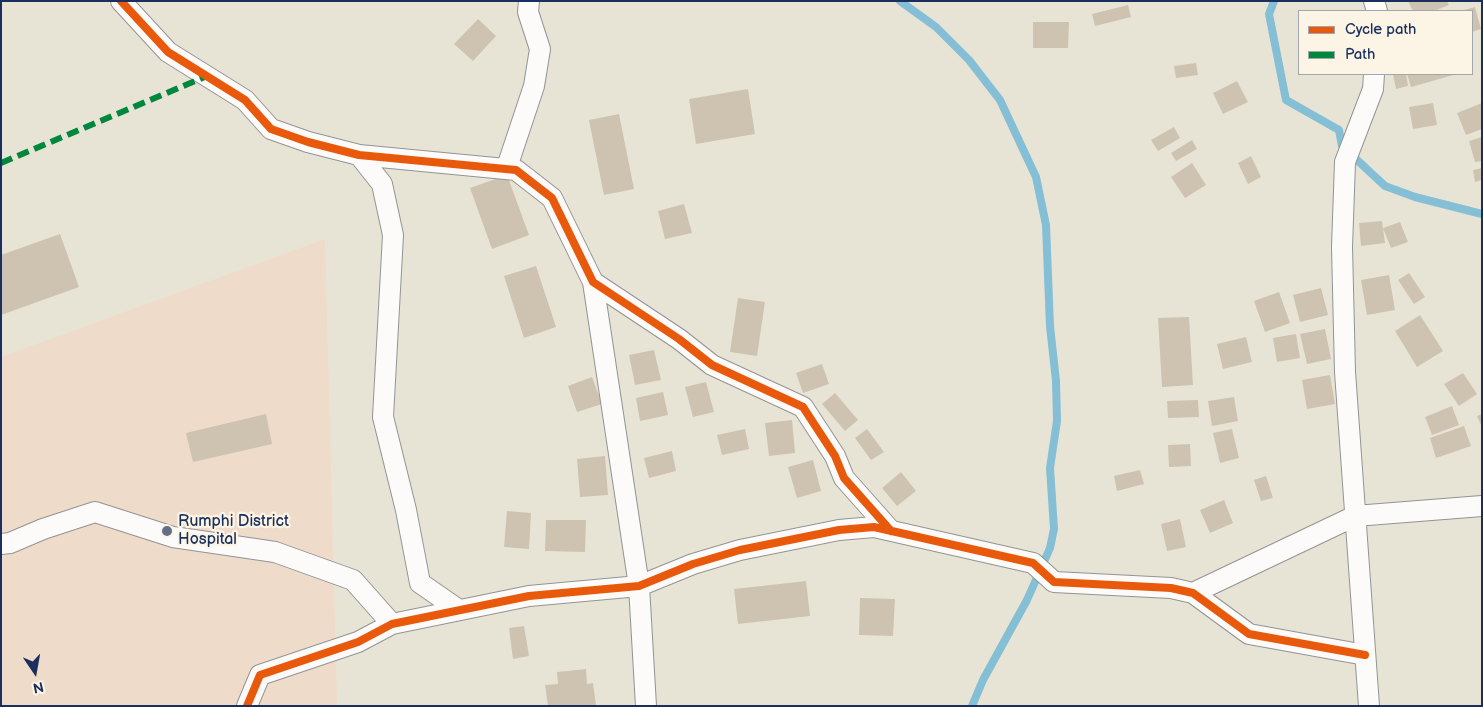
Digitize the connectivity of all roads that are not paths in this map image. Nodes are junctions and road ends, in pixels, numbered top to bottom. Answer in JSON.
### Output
{"nodes":[{"id":1,"x":121,"y":1,"type":"edge"},
{"id":2,"x":529,"y":1,"type":"edge"},
{"id":3,"x":1374,"y":75,"type":"edge"},
{"id":4,"x":359,"y":156,"type":"junction"},
{"id":5,"x":506,"y":167,"type":"junction"},
{"id":6,"x":593,"y":282,"type":"junction"},
{"id":7,"x":1482,"y":506,"type":"edge"},
{"id":8,"x":1355,"y":516,"type":"junction"},
{"id":9,"x":891,"y":531,"type":"junction"},
{"id":10,"x":1,"y":544,"type":"edge"},
{"id":11,"x":639,"y":586,"type":"junction"},
{"id":12,"x":1193,"y":593,"type":"junction"},
{"id":13,"x":459,"y":610,"type":"junction"},
{"id":14,"x":392,"y":624,"type":"junction"},
{"id":15,"x":1364,"y":655,"type":"junction"},
{"id":16,"x":247,"y":706,"type":"edge"},
{"id":17,"x":646,"y":706,"type":"edge"},
{"id":18,"x":1370,"y":706,"type":"edge"}],
"edges":[{"from":1,"to":4,"type":"street"},
{"from":2,"to":5,"type":"street"},
{"from":3,"to":8,"type":"street"},
{"from":4,"to":5,"type":"street"},
{"from":4,"to":13,"type":"street"},
{"from":5,"to":6,"type":"street"},
{"from":6,"to":9,"type":"street"},
{"from":6,"to":11,"type":"street"},
{"from":7,"to":8,"type":"street"},
{"from":8,"to":12,"type":"street"},
{"from":8,"to":15,"type":"street"},
{"from":9,"to":11,"type":"street"},
{"from":9,"to":12,"type":"street"},
{"from":10,"to":14,"type":"street"},
{"from":11,"to":13,"type":"street"},
{"from":11,"to":17,"type":"street"},
{"from":12,"to":15,"type":"street"},
{"from":13,"to":14,"type":"street"},
{"from":14,"to":16,"type":"street"},
{"from":15,"to":18,"type":"street"}]}
